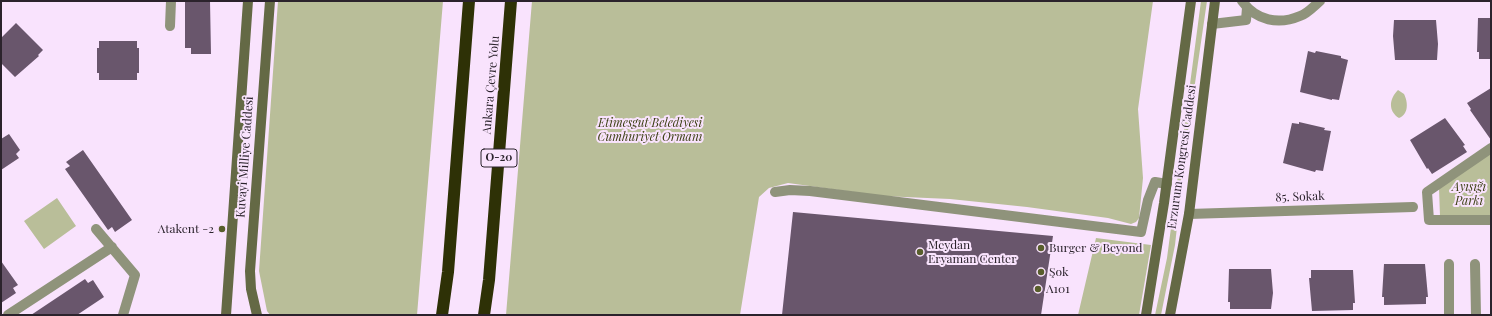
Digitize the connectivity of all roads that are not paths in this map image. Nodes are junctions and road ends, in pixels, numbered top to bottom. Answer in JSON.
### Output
{"nodes":[{"id":1,"x":171,"y":1,"type":"edge"},
{"id":2,"x":248,"y":1,"type":"edge"},
{"id":3,"x":270,"y":1,"type":"edge"},
{"id":4,"x":469,"y":1,"type":"edge"},
{"id":5,"x":512,"y":1,"type":"edge"},
{"id":6,"x":1190,"y":1,"type":"edge"},
{"id":7,"x":1215,"y":1,"type":"edge"},
{"id":8,"x":1320,"y":1,"type":"edge"},
{"id":9,"x":1245,"y":4,"type":"edge"},
{"id":10,"x":1212,"y":24,"type":"junction"},
{"id":11,"x":170,"y":26,"type":"dead end"},
{"id":12,"x":1491,"y":148,"type":"edge"},
{"id":13,"x":1167,"y":184,"type":"junction"},
{"id":14,"x":775,"y":192,"type":"dead end"},
{"id":15,"x":1413,"y":207,"type":"dead end"},
{"id":16,"x":1189,"y":214,"type":"junction"},
{"id":17,"x":1491,"y":220,"type":"edge"},
{"id":18,"x":96,"y":228,"type":"dead end"},
{"id":19,"x":112,"y":247,"type":"junction"},
{"id":20,"x":1449,"y":264,"type":"dead end"},
{"id":21,"x":1475,"y":264,"type":"dead end"},
{"id":22,"x":8,"y":315,"type":"edge"},
{"id":23,"x":123,"y":315,"type":"edge"},
{"id":24,"x":226,"y":315,"type":"edge"},
{"id":25,"x":257,"y":315,"type":"edge"},
{"id":26,"x":442,"y":315,"type":"edge"},
{"id":27,"x":484,"y":315,"type":"edge"},
{"id":28,"x":1146,"y":315,"type":"edge"},
{"id":29,"x":1170,"y":315,"type":"edge"},
{"id":30,"x":1449,"y":315,"type":"edge"},
{"id":31,"x":1476,"y":315,"type":"edge"}],
"edges":[{"from":1,"to":11,"type":"street"},
{"from":2,"to":24,"type":"main road","name":"Kuvayi Milliye Caddesi"},
{"from":3,"to":25,"type":"main road","name":"Kuvayi Milliye Caddesi"},
{"from":4,"to":26,"type":"highway"},
{"from":5,"to":27,"type":"highway","name":"Ankara Çevre Yolu","number":"O-20"},
{"from":6,"to":13,"type":"main road","name":"Erzurum Kongresi Caddesi"},
{"from":7,"to":10,"type":"main road","name":"Erzurum Kongresi Caddesi"},
{"from":8,"to":9,"type":"street"},
{"from":9,"to":10,"type":"street"},
{"from":10,"to":16,"type":"main road","name":"Erzurum Kongresi Caddesi"},
{"from":12,"to":17,"type":"street"},
{"from":13,"to":14,"type":"street"},
{"from":13,"to":28,"type":"main road","name":"Erzurum Kongresi Caddesi"},
{"from":15,"to":16,"type":"street","name":"85. Sokak"},
{"from":16,"to":29,"type":"main road","name":"Erzurum Kongresi Caddesi"},
{"from":18,"to":19,"type":"street"},
{"from":19,"to":22,"type":"street"},
{"from":19,"to":23,"type":"street"},
{"from":20,"to":30,"type":"street"},
{"from":21,"to":31,"type":"street"}]}
